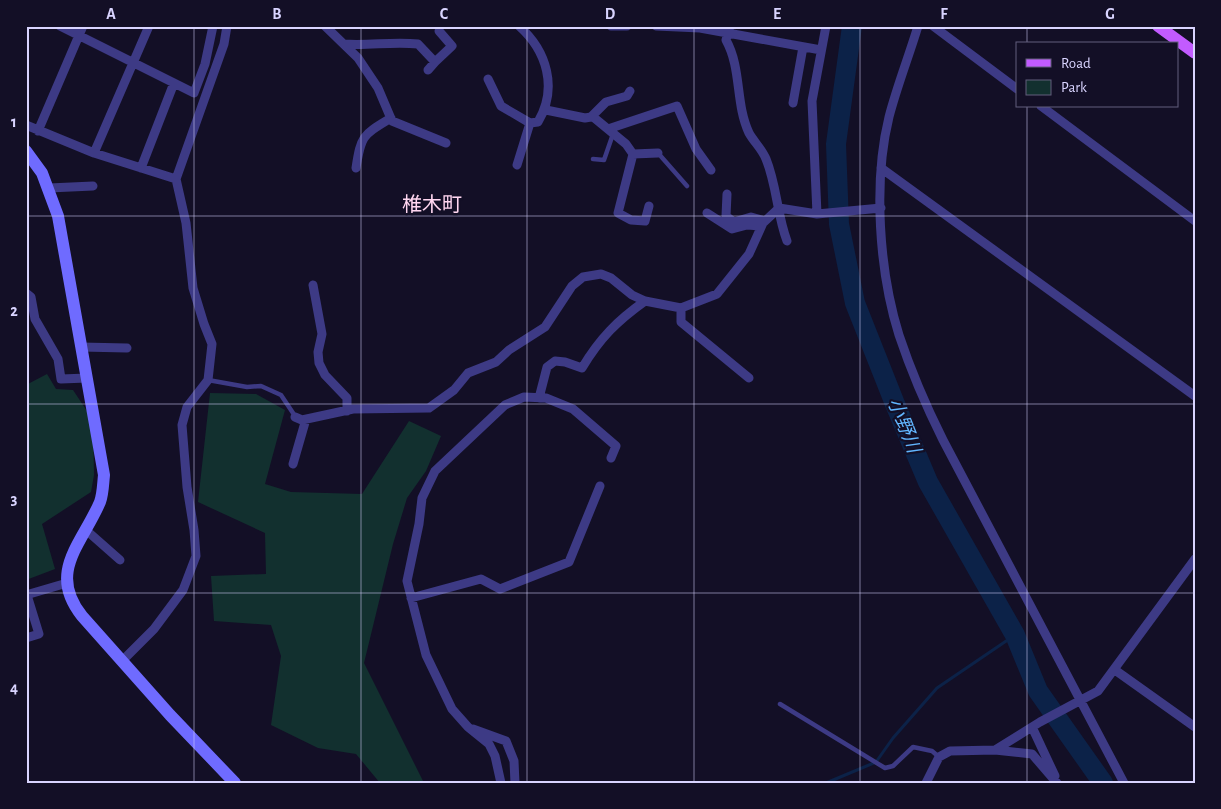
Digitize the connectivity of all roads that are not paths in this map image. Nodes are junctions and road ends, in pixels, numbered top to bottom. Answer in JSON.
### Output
{"nodes":[{"id":1,"x":60,"y":26,"type":"edge"},
{"id":2,"x":84,"y":26,"type":"edge"},
{"id":3,"x":149,"y":26,"type":"edge"},
{"id":4,"x":214,"y":26,"type":"edge"},
{"id":5,"x":227,"y":26,"type":"edge"},
{"id":6,"x":325,"y":26,"type":"edge"},
{"id":7,"x":520,"y":26,"type":"edge"},
{"id":8,"x":610,"y":26,"type":"edge"},
{"id":9,"x":627,"y":26,"type":"edge"},
{"id":10,"x":656,"y":26,"type":"edge"},
{"id":11,"x":826,"y":26,"type":"edge"},
{"id":12,"x":918,"y":26,"type":"edge"},
{"id":13,"x":933,"y":26,"type":"edge"},
{"id":14,"x":1158,"y":26,"type":"edge"},
{"id":15,"x":729,"y":30,"type":"edge"},
{"id":16,"x":439,"y":31,"type":"dead end"},
{"id":17,"x":79,"y":36,"type":"junction"},
{"id":18,"x":344,"y":44,"type":"junction"},
{"id":19,"x":802,"y":47,"type":"junction"},
{"id":20,"x":821,"y":50,"type":"junction"},
{"id":21,"x":1195,"y":53,"type":"edge"},
{"id":22,"x":133,"y":62,"type":"junction"},
{"id":23,"x":435,"y":62,"type":"junction"},
{"id":24,"x":428,"y":70,"type":"dead end"},
{"id":25,"x":488,"y":79,"type":"dead end"},
{"id":26,"x":174,"y":83,"type":"junction"},
{"id":27,"x":1016,"y":88,"type":"edge"},
{"id":28,"x":630,"y":91,"type":"dead end"},
{"id":29,"x":793,"y":103,"type":"dead end"},
{"id":30,"x":1044,"y":108,"type":"edge"},
{"id":31,"x":546,"y":110,"type":"junction"},
{"id":32,"x":592,"y":116,"type":"junction"},
{"id":33,"x":391,"y":118,"type":"junction"},
{"id":34,"x":530,"y":123,"type":"junction"},
{"id":35,"x":26,"y":125,"type":"edge"},
{"id":36,"x":38,"y":131,"type":"junction"},
{"id":37,"x":611,"y":131,"type":"junction"},
{"id":38,"x":446,"y":143,"type":"dead end"},
{"id":39,"x":26,"y":151,"type":"edge"},
{"id":40,"x":94,"y":153,"type":"junction"},
{"id":41,"x":658,"y":153,"type":"joint"},
{"id":42,"x":633,"y":154,"type":"junction"},
{"id":43,"x":593,"y":159,"type":"dead end"},
{"id":44,"x":516,"y":165,"type":"dead end"},
{"id":45,"x":141,"y":168,"type":"junction"},
{"id":46,"x":356,"y":168,"type":"dead end"},
{"id":47,"x":881,"y":168,"type":"junction"},
{"id":48,"x":711,"y":170,"type":"dead end"},
{"id":49,"x":176,"y":179,"type":"junction"},
{"id":50,"x":93,"y":186,"type":"dead end"},
{"id":51,"x":687,"y":186,"type":"dead end"},
{"id":52,"x":49,"y":188,"type":"junction"},
{"id":53,"x":727,"y":194,"type":"dead end"},
{"id":54,"x":649,"y":206,"type":"dead end"},
{"id":55,"x":778,"y":208,"type":"junction"},
{"id":56,"x":878,"y":209,"type":"junction"},
{"id":57,"x":707,"y":213,"type":"dead end"},
{"id":58,"x":820,"y":214,"type":"junction"},
{"id":59,"x":1195,"y":221,"type":"edge"},
{"id":60,"x":763,"y":223,"type":"junction"},
{"id":61,"x":788,"y":241,"type":"dead end"},
{"id":62,"x":312,"y":285,"type":"dead end"},
{"id":63,"x":26,"y":293,"type":"edge"},
{"id":64,"x":645,"y":301,"type":"junction"},
{"id":65,"x":681,"y":308,"type":"junction"},
{"id":66,"x":81,"y":347,"type":"junction"},
{"id":67,"x":127,"y":348,"type":"dead end"},
{"id":68,"x":86,"y":378,"type":"junction"},
{"id":69,"x":749,"y":378,"type":"dead end"},
{"id":70,"x":208,"y":380,"type":"junction"},
{"id":71,"x":1195,"y":396,"type":"edge"},
{"id":72,"x":539,"y":398,"type":"junction"},
{"id":73,"x":347,"y":410,"type":"junction"},
{"id":74,"x":296,"y":417,"type":"joint"},
{"id":75,"x":306,"y":419,"type":"junction"},
{"id":76,"x":611,"y":458,"type":"dead end"},
{"id":77,"x":293,"y":464,"type":"dead end"},
{"id":78,"x":600,"y":486,"type":"dead end"},
{"id":79,"x":86,"y":530,"type":"junction"},
{"id":80,"x":1195,"y":559,"type":"edge"},
{"id":81,"x":120,"y":560,"type":"dead end"},
{"id":82,"x":67,"y":583,"type":"junction"},
{"id":83,"x":27,"y":595,"type":"edge"},
{"id":84,"x":412,"y":598,"type":"junction"},
{"id":85,"x":26,"y":638,"type":"edge"},
{"id":86,"x":123,"y":660,"type":"junction"},
{"id":87,"x":1115,"y":670,"type":"junction"},
{"id":88,"x":1079,"y":702,"type":"junction"},
{"id":89,"x":780,"y":704,"type":"dead end"},
{"id":90,"x":1036,"y":725,"type":"junction"},
{"id":91,"x":468,"y":727,"type":"junction"},
{"id":92,"x":1195,"y":727,"type":"edge"},
{"id":93,"x":995,"y":750,"type":"junction"},
{"id":94,"x":939,"y":758,"type":"junction"},
{"id":95,"x":235,"y":783,"type":"edge"},
{"id":96,"x":501,"y":783,"type":"edge"},
{"id":97,"x":515,"y":783,"type":"edge"},
{"id":98,"x":926,"y":783,"type":"edge"},
{"id":99,"x":1058,"y":783,"type":"edge"},
{"id":100,"x":1124,"y":783,"type":"edge"}],
"edges":[{"from":1,"to":17,"type":"street"},
{"from":2,"to":17,"type":"street"},
{"from":3,"to":22,"type":"street"},
{"from":4,"to":26,"type":"street"},
{"from":5,"to":49,"type":"street"},
{"from":6,"to":18,"type":"street"},
{"from":7,"to":31,"type":"street"},
{"from":8,"to":9,"type":"street"},
{"from":10,"to":15,"type":"street"},
{"from":11,"to":20,"type":"street"},
{"from":12,"to":47,"type":"street"},
{"from":13,"to":27,"type":"street"},
{"from":14,"to":21,"type":"main road"},
{"from":15,"to":19,"type":"street"},
{"from":15,"to":55,"type":"street"},
{"from":16,"to":23,"type":"street"},
{"from":17,"to":22,"type":"street"},
{"from":17,"to":36,"type":"street"},
{"from":18,"to":23,"type":"street"},
{"from":18,"to":33,"type":"street"},
{"from":19,"to":20,"type":"street"},
{"from":19,"to":29,"type":"street"},
{"from":20,"to":58,"type":"street"},
{"from":22,"to":26,"type":"street"},
{"from":22,"to":40,"type":"street"},
{"from":23,"to":24,"type":"street"},
{"from":25,"to":34,"type":"street"},
{"from":26,"to":45,"type":"street"},
{"from":28,"to":32,"type":"street"},
{"from":30,"to":59,"type":"street"},
{"from":31,"to":32,"type":"street"},
{"from":31,"to":34,"type":"street"},
{"from":32,"to":37,"type":"street"},
{"from":33,"to":38,"type":"street"},
{"from":33,"to":46,"type":"street"},
{"from":34,"to":44,"type":"street"},
{"from":35,"to":36,"type":"street"},
{"from":36,"to":40,"type":"street"},
{"from":37,"to":42,"type":"street"},
{"from":37,"to":43,"type":"lane"},
{"from":37,"to":48,"type":"street"},
{"from":39,"to":52,"type":"street"},
{"from":40,"to":45,"type":"street"},
{"from":41,"to":42,"type":"street"},
{"from":41,"to":51,"type":"lane"},
{"from":42,"to":54,"type":"street"},
{"from":45,"to":49,"type":"street"},
{"from":47,"to":56,"type":"street"},
{"from":47,"to":71,"type":"street"},
{"from":49,"to":70,"type":"street"},
{"from":50,"to":52,"type":"street"},
{"from":52,"to":66,"type":"street"},
{"from":53,"to":60,"type":"street"},
{"from":55,"to":58,"type":"street"},
{"from":55,"to":60,"type":"street"},
{"from":55,"to":61,"type":"street"},
{"from":56,"to":58,"type":"street"},
{"from":56,"to":88,"type":"street"},
{"from":57,"to":60,"type":"street"},
{"from":60,"to":65,"type":"street"},
{"from":62,"to":73,"type":"street"},
{"from":63,"to":68,"type":"street"},
{"from":64,"to":65,"type":"street"},
{"from":64,"to":72,"type":"street"},
{"from":64,"to":73,"type":"street"},
{"from":65,"to":69,"type":"street"},
{"from":66,"to":67,"type":"street"},
{"from":66,"to":68,"type":"street"},
{"from":68,"to":79,"type":"street"},
{"from":70,"to":74,"type":"lane"},
{"from":70,"to":86,"type":"street"},
{"from":72,"to":76,"type":"street"},
{"from":72,"to":84,"type":"street"},
{"from":73,"to":75,"type":"street"},
{"from":74,"to":75,"type":"street"},
{"from":75,"to":77,"type":"street"},
{"from":78,"to":84,"type":"street"},
{"from":79,"to":81,"type":"street"},
{"from":79,"to":82,"type":"street"},
{"from":80,"to":87,"type":"street"},
{"from":82,"to":83,"type":"street"},
{"from":82,"to":86,"type":"street"},
{"from":83,"to":85,"type":"street"},
{"from":84,"to":91,"type":"street"},
{"from":86,"to":95,"type":"street"},
{"from":87,"to":88,"type":"street"},
{"from":87,"to":92,"type":"street"},
{"from":88,"to":90,"type":"street"},
{"from":88,"to":100,"type":"street"},
{"from":89,"to":94,"type":"lane"},
{"from":90,"to":93,"type":"street"},
{"from":90,"to":99,"type":"street"},
{"from":91,"to":96,"type":"street"},
{"from":91,"to":97,"type":"street"},
{"from":93,"to":94,"type":"street"},
{"from":93,"to":99,"type":"street"},
{"from":94,"to":98,"type":"street"}]}
